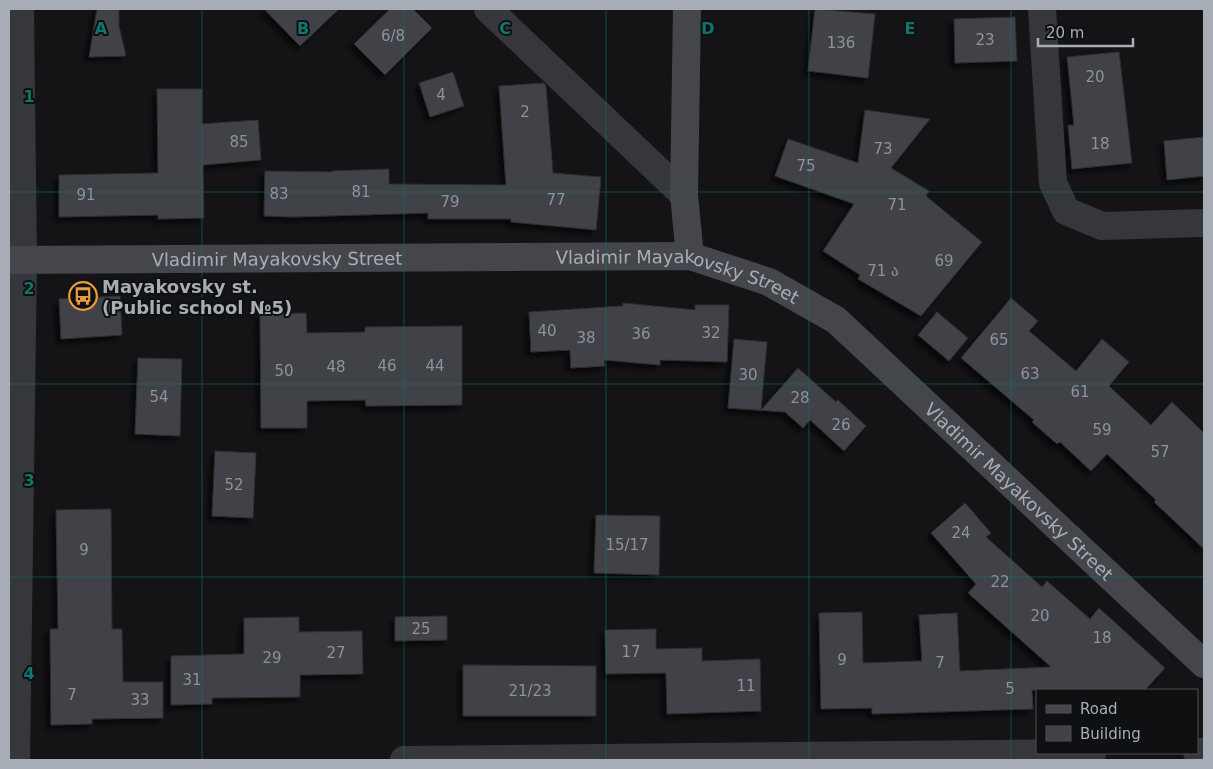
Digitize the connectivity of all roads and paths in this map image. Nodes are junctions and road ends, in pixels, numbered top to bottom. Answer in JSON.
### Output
{"nodes":[{"id":1,"x":20,"y":9,"type":"edge"},
{"id":2,"x":488,"y":9,"type":"edge"},
{"id":3,"x":687,"y":9,"type":"edge"},
{"id":4,"x":1042,"y":9,"type":"edge"},
{"id":5,"x":684,"y":195,"type":"junction"},
{"id":6,"x":1204,"y":223,"type":"edge"},
{"id":7,"x":690,"y":256,"type":"junction"},
{"id":8,"x":16,"y":260,"type":"edge"},
{"id":9,"x":1204,"y":664,"type":"edge"},
{"id":10,"x":1036,"y":754,"type":"edge"},
{"id":11,"x":16,"y":760,"type":"edge"},
{"id":12,"x":404,"y":760,"type":"edge"}],
"edges":[{"from":1,"to":8,"type":"street"},
{"from":2,"to":5,"type":"street"},
{"from":3,"to":5,"type":"main road"},
{"from":4,"to":6,"type":"street"},
{"from":5,"to":7,"type":"main road"},
{"from":7,"to":8,"type":"main road","name":"Vladimir Mayakovsky Street"},
{"from":7,"to":9,"type":"main road","name":"Vladimir Mayakovsky Street"},
{"from":8,"to":11,"type":"street"},
{"from":10,"to":12,"type":"street"}]}
